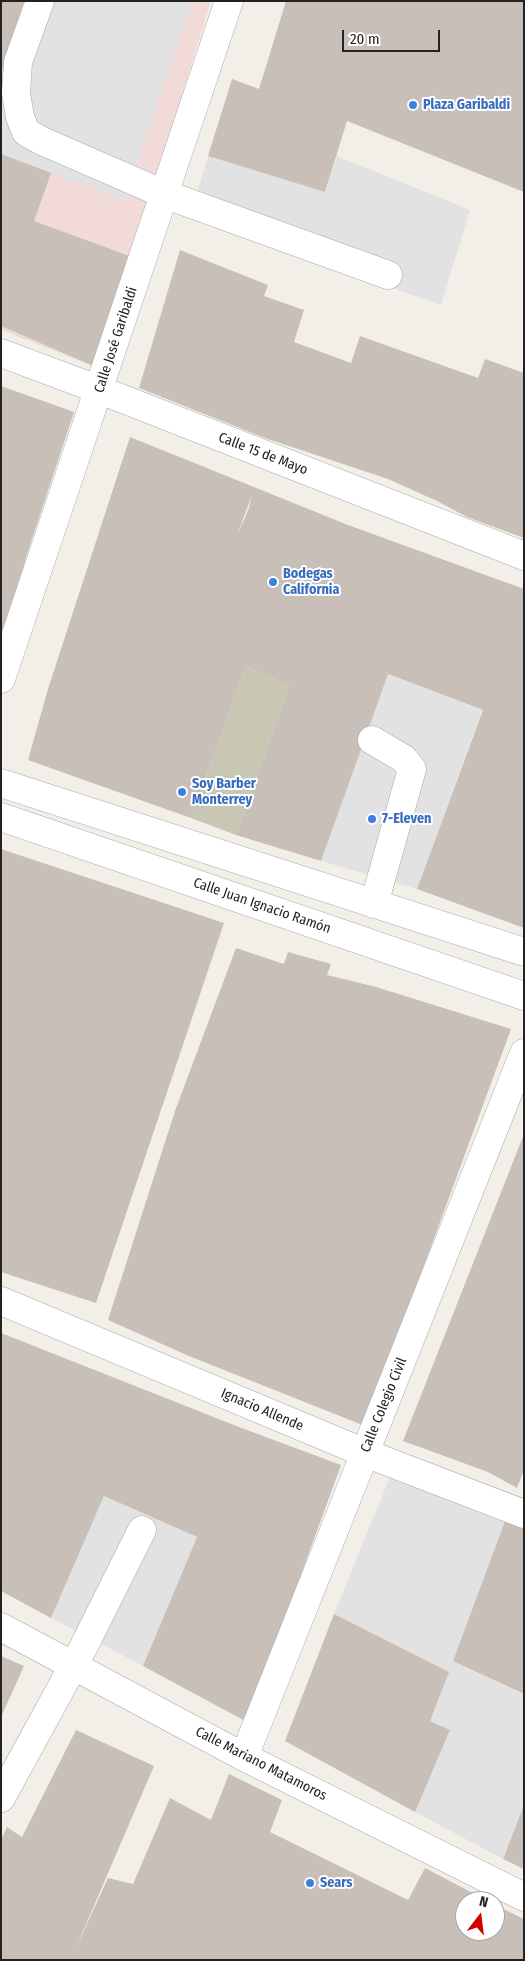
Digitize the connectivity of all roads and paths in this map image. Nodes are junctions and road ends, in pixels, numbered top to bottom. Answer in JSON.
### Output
{"nodes":[{"id":1,"x":40,"y":1,"type":"edge"},
{"id":2,"x":229,"y":1,"type":"edge"},
{"id":3,"x":164,"y":194,"type":"junction"},
{"id":4,"x":388,"y":275,"type":"dead end"},
{"id":5,"x":1,"y":353,"type":"edge"},
{"id":6,"x":100,"y":390,"type":"junction"},
{"id":7,"x":524,"y":556,"type":"edge"},
{"id":8,"x":1,"y":679,"type":"edge"},
{"id":9,"x":372,"y":740,"type":"dead end"},
{"id":10,"x":1,"y":783,"type":"edge"},
{"id":11,"x":1,"y":817,"type":"edge"},
{"id":12,"x":374,"y":904,"type":"junction"},
{"id":13,"x":524,"y":952,"type":"edge"},
{"id":14,"x":524,"y":996,"type":"edge"},
{"id":15,"x":524,"y":1053,"type":"edge"},
{"id":16,"x":1,"y":1301,"type":"edge"},
{"id":17,"x":365,"y":1453,"type":"junction"},
{"id":18,"x":523,"y":1513,"type":"edge"},
{"id":19,"x":142,"y":1530,"type":"dead end"},
{"id":20,"x":1,"y":1627,"type":"edge"},
{"id":21,"x":74,"y":1666,"type":"junction"},
{"id":22,"x":244,"y":1757,"type":"junction"},
{"id":23,"x":1,"y":1798,"type":"edge"},
{"id":24,"x":524,"y":1897,"type":"edge"}],
"edges":[{"from":1,"to":3,"type":"street"},
{"from":2,"to":3,"type":"street","name":"Calle José Garibaldi"},
{"from":3,"to":4,"type":"street"},
{"from":3,"to":6,"type":"street","name":"Calle José Garibaldi"},
{"from":5,"to":6,"type":"street","name":"Calle 15 de Mayo"},
{"from":6,"to":7,"type":"street","name":"Calle 15 de Mayo"},
{"from":6,"to":8,"type":"street","name":"Calle José Garibaldi"},
{"from":9,"to":12,"type":"street"},
{"from":10,"to":12,"type":"street"},
{"from":11,"to":14,"type":"street","name":"Calle Juan Ignacio Ramón"},
{"from":12,"to":13,"type":"street"},
{"from":15,"to":17,"type":"street","name":"Calle Colegio Civil"},
{"from":16,"to":17,"type":"street","name":"Ignacio Allende"},
{"from":17,"to":18,"type":"street","name":"Ignacio Allende"},
{"from":17,"to":22,"type":"street","name":"Calle Colegio Civil"},
{"from":19,"to":21,"type":"street"},
{"from":20,"to":21,"type":"street","name":"Calle Mariano Matamoros"},
{"from":21,"to":22,"type":"street","name":"Calle Mariano Matamoros"},
{"from":21,"to":23,"type":"street"},
{"from":22,"to":24,"type":"street","name":"Calle Mariano Matamoros"}]}
